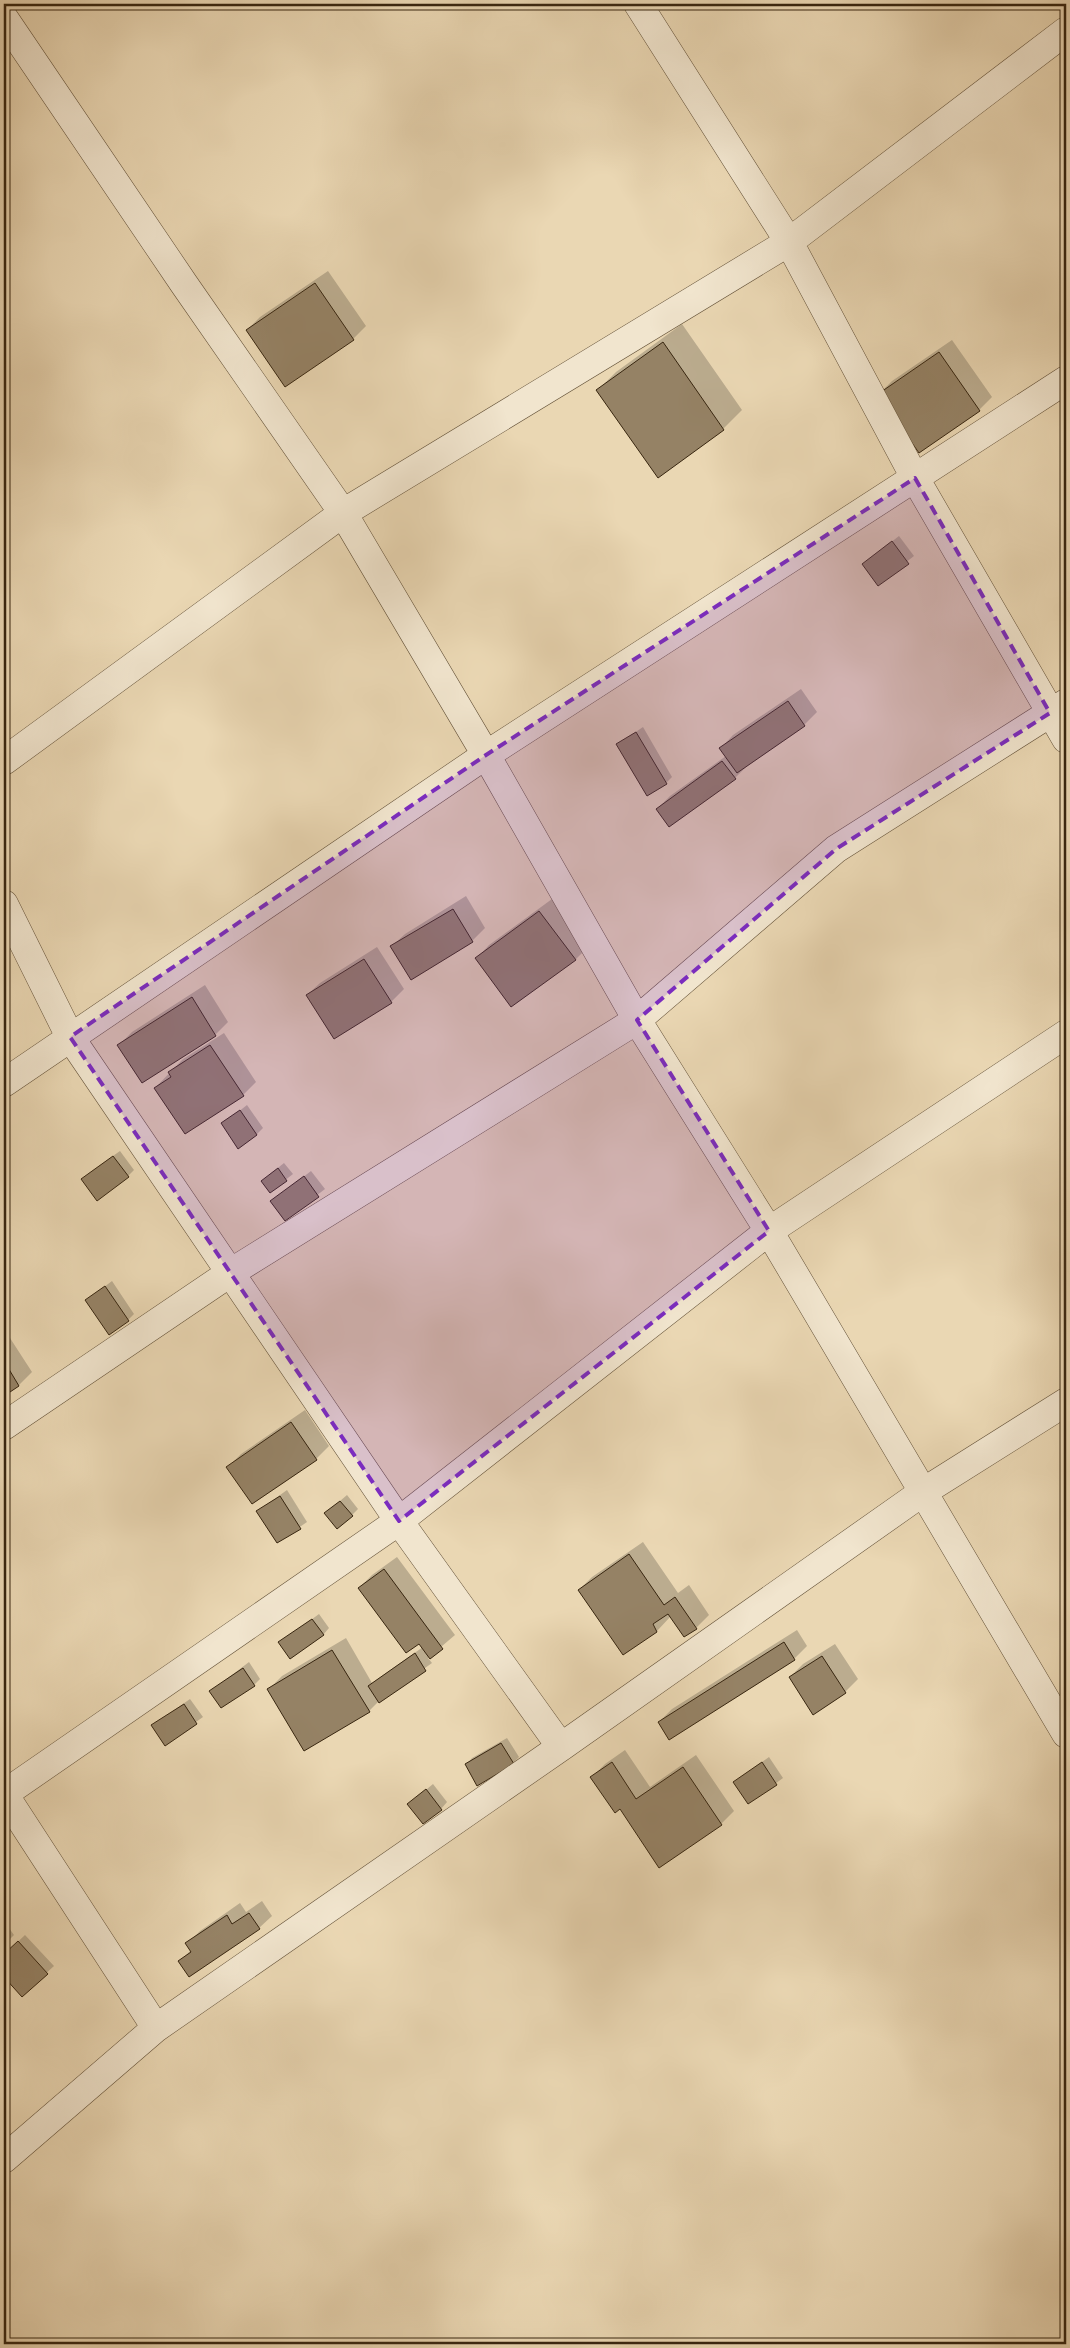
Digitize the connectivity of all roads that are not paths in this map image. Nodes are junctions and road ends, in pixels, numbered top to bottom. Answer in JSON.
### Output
{"nodes":[{"id":1,"x":638,"y":4,"type":"edge"},
{"id":2,"x":4,"y":18,"type":"edge"},
{"id":3,"x":1066,"y":32,"type":"edge"},
{"id":4,"x":789,"y":242,"type":"junction"},
{"id":5,"x":1066,"y":380,"type":"edge"},
{"id":6,"x":915,"y":478,"type":"junction"},
{"id":7,"x":344,"y":513,"type":"junction"},
{"id":8,"x":1058,"y":708,"type":"edge"},
{"id":9,"x":1066,"y":739,"type":"edge"},
{"id":10,"x":486,"y":755,"type":"junction"},
{"id":11,"x":4,"y":761,"type":"edge"},
{"id":12,"x":4,"y":904,"type":"edge"},
{"id":13,"x":637,"y":1020,"type":"junction"},
{"id":14,"x":1066,"y":1034,"type":"edge"},
{"id":15,"x":70,"y":1037,"type":"junction"},
{"id":16,"x":4,"y":1083,"type":"edge"},
{"id":17,"x":769,"y":1231,"type":"junction"},
{"id":18,"x":230,"y":1273,"type":"junction"},
{"id":19,"x":1066,"y":1402,"type":"edge"},
{"id":20,"x":4,"y":1426,"type":"edge"},
{"id":21,"x":923,"y":1492,"type":"junction"},
{"id":22,"x":399,"y":1521,"type":"junction"},
{"id":23,"x":1066,"y":1734,"type":"edge"},
{"id":24,"x":561,"y":1747,"type":"junction"},
{"id":25,"x":4,"y":1794,"type":"edge"},
{"id":26,"x":156,"y":2028,"type":"junction"},
{"id":27,"x":4,"y":2159,"type":"edge"}],
"edges":[{"from":1,"to":4,"type":"street"},
{"from":2,"to":7,"type":"street"},
{"from":3,"to":4,"type":"street"},
{"from":4,"to":6,"type":"street"},
{"from":4,"to":7,"type":"street"},
{"from":5,"to":6,"type":"street"},
{"from":6,"to":8,"type":"street"},
{"from":6,"to":10,"type":"street"},
{"from":7,"to":10,"type":"street"},
{"from":7,"to":11,"type":"street"},
{"from":8,"to":9,"type":"street"},
{"from":8,"to":13,"type":"street"},
{"from":10,"to":13,"type":"street"},
{"from":10,"to":15,"type":"street"},
{"from":12,"to":15,"type":"street"},
{"from":13,"to":17,"type":"street"},
{"from":13,"to":18,"type":"street"},
{"from":14,"to":17,"type":"street"},
{"from":15,"to":16,"type":"street"},
{"from":15,"to":18,"type":"street"},
{"from":17,"to":21,"type":"street"},
{"from":17,"to":22,"type":"street"},
{"from":18,"to":20,"type":"street"},
{"from":18,"to":22,"type":"street"},
{"from":19,"to":21,"type":"street"},
{"from":21,"to":23,"type":"street"},
{"from":21,"to":24,"type":"street"},
{"from":22,"to":24,"type":"street"},
{"from":22,"to":25,"type":"street"},
{"from":24,"to":26,"type":"street"},
{"from":25,"to":26,"type":"street"},
{"from":26,"to":27,"type":"street"}]}
